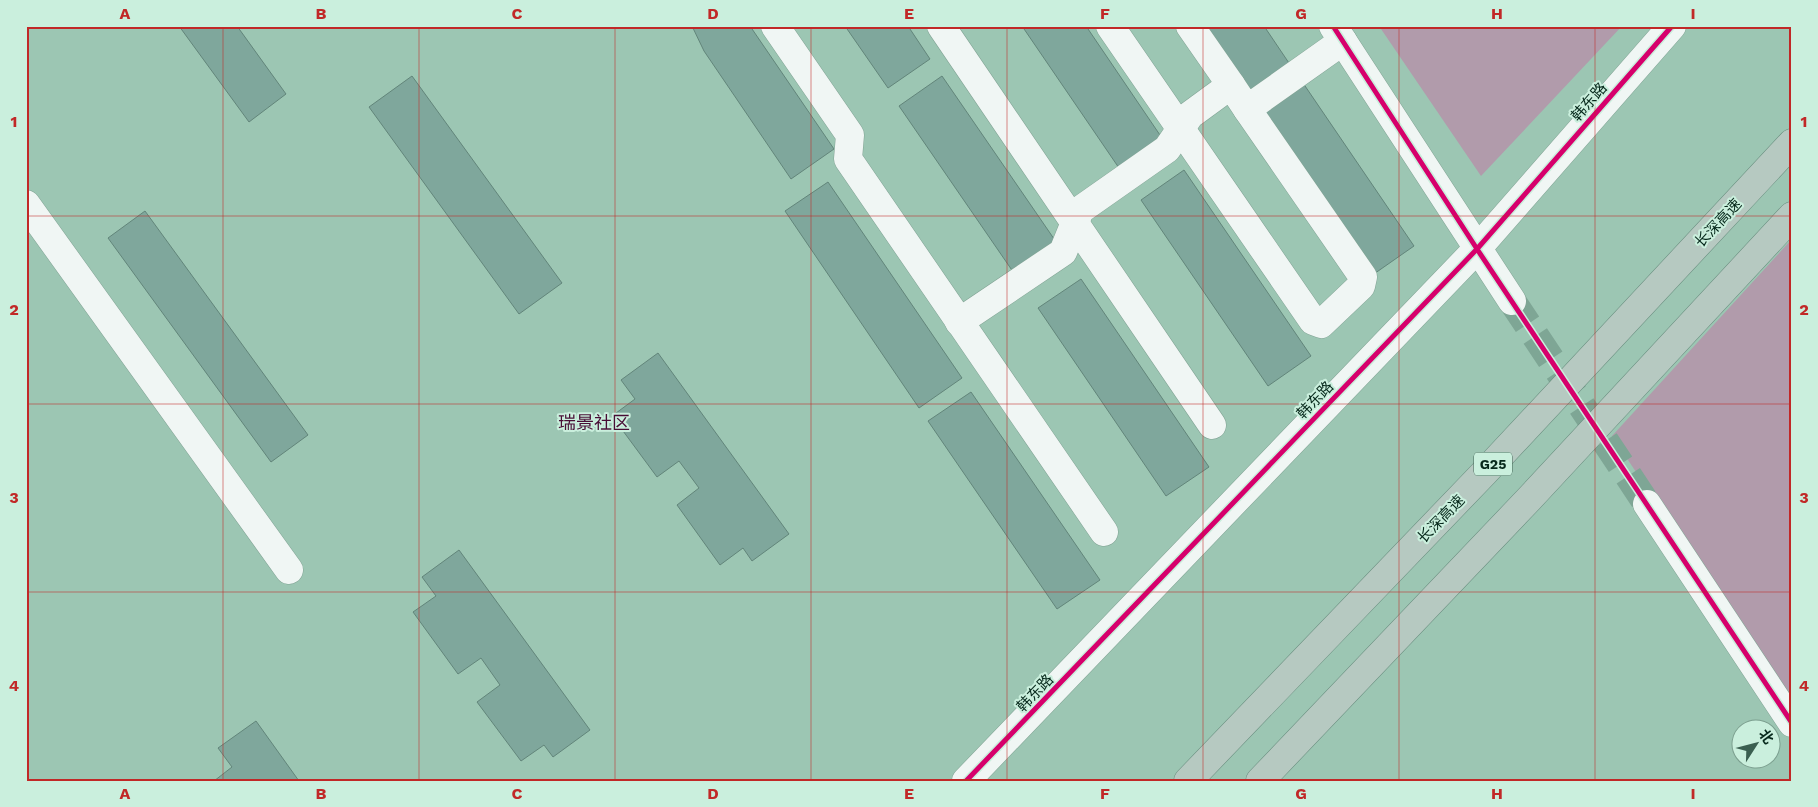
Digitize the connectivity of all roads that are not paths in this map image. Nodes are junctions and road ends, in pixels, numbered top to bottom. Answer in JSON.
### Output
{"nodes":[{"id":1,"x":775,"y":26,"type":"edge"},
{"id":2,"x":941,"y":26,"type":"edge"},
{"id":3,"x":1110,"y":26,"type":"edge"},
{"id":4,"x":1190,"y":26,"type":"edge"},
{"id":5,"x":1672,"y":26,"type":"edge"},
{"id":6,"x":1338,"y":34,"type":"edge"},
{"id":7,"x":1231,"y":85,"type":"junction"},
{"id":8,"x":1247,"y":109,"type":"junction"},
{"id":9,"x":1181,"y":128,"type":"junction"},
{"id":10,"x":1792,"y":143,"type":"edge"},
{"id":11,"x":26,"y":204,"type":"edge"},
{"id":12,"x":1792,"y":216,"type":"edge"},
{"id":13,"x":1074,"y":223,"type":"junction"},
{"id":14,"x":1477,"y":249,"type":"junction"},
{"id":15,"x":1512,"y":301,"type":"tunnel mouth"},
{"id":16,"x":959,"y":322,"type":"junction"},
{"id":17,"x":1212,"y":425,"type":"dead end"},
{"id":18,"x":1646,"y":504,"type":"tunnel mouth"},
{"id":19,"x":1104,"y":532,"type":"dead end"},
{"id":20,"x":289,"y":570,"type":"dead end"},
{"id":21,"x":1792,"y":723,"type":"edge"},
{"id":22,"x":966,"y":781,"type":"edge"},
{"id":23,"x":1188,"y":781,"type":"edge"},
{"id":24,"x":1260,"y":781,"type":"edge"}],
"edges":[{"from":1,"to":16,"type":"street"},
{"from":2,"to":13,"type":"street"},
{"from":3,"to":9,"type":"street"},
{"from":4,"to":7,"type":"street"},
{"from":5,"to":14,"type":"street","name":"韩东路"},
{"from":6,"to":8,"type":"street"},
{"from":6,"to":14,"type":"street"},
{"from":7,"to":8,"type":"street"},
{"from":7,"to":9,"type":"street"},
{"from":8,"to":9,"type":"street"},
{"from":9,"to":13,"type":"street"},
{"from":10,"to":23,"type":"highway","name":"长深高速","number":"G25"},
{"from":11,"to":20,"type":"street"},
{"from":12,"to":24,"type":"highway"},
{"from":13,"to":16,"type":"street"},
{"from":13,"to":17,"type":"street"},
{"from":14,"to":15,"type":"street"},
{"from":14,"to":22,"type":"street","name":"韩东路"},
{"from":16,"to":19,"type":"street"},
{"from":18,"to":21,"type":"street"}]}
